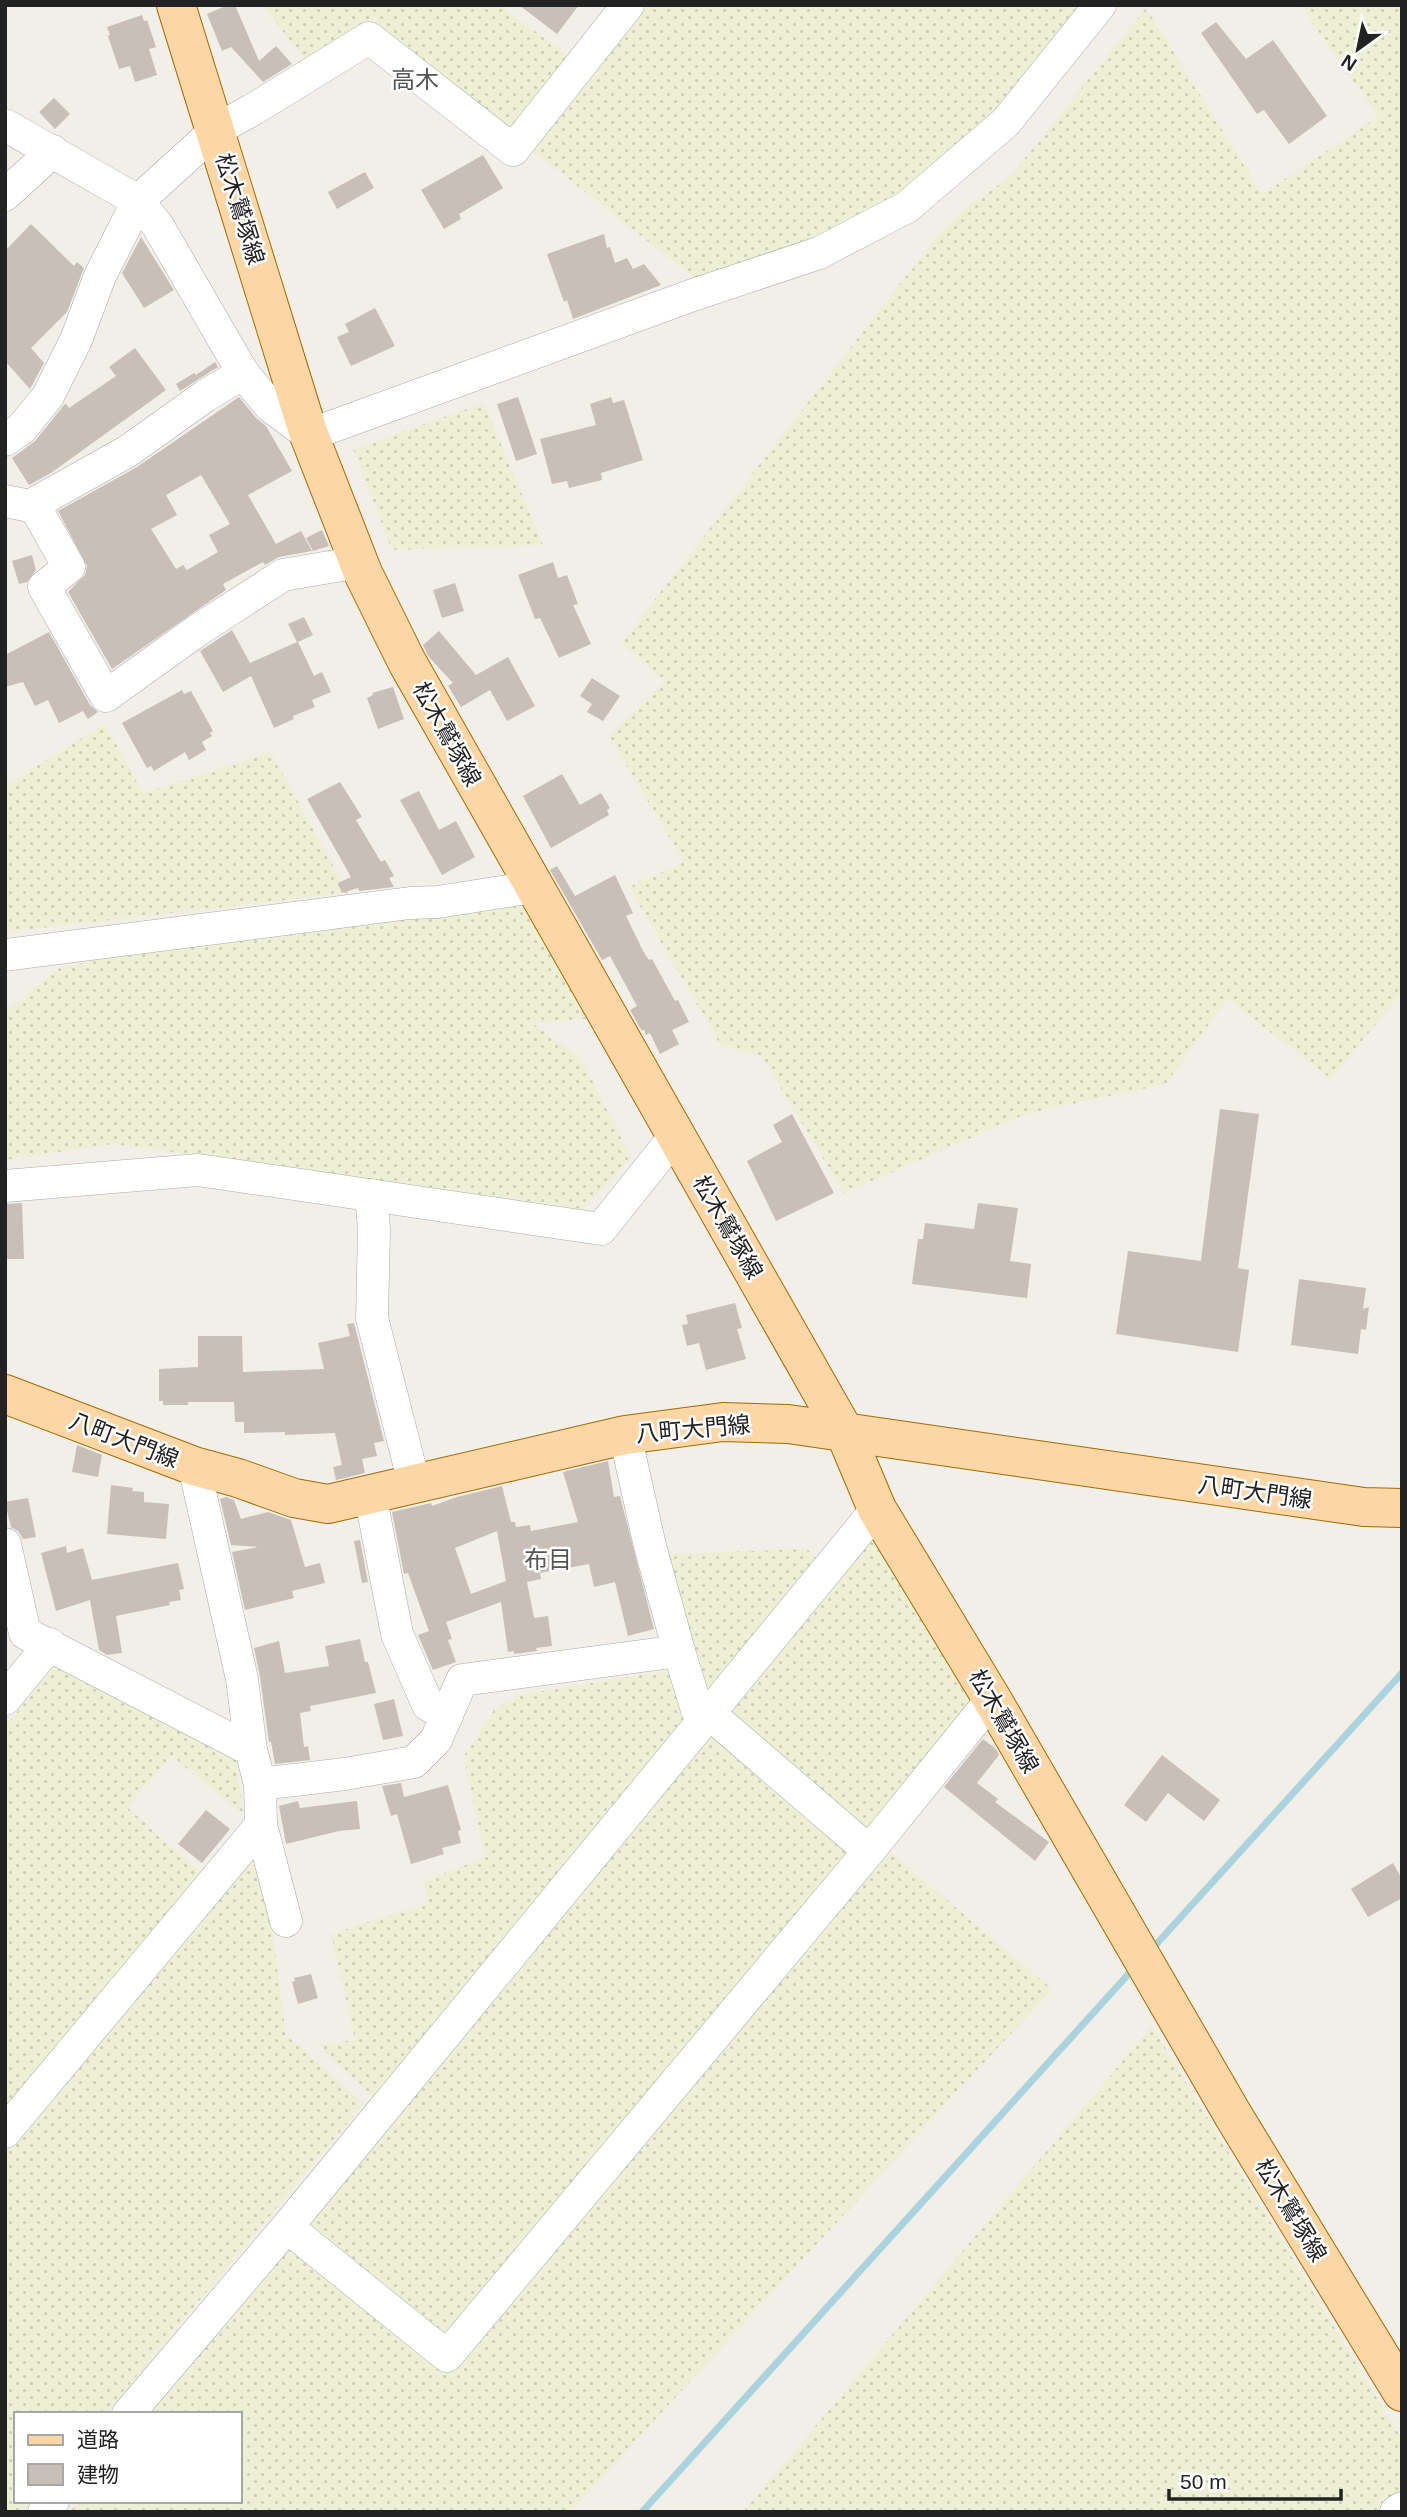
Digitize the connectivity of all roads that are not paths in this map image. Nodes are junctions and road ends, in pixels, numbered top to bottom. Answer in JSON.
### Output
{"nodes":[{"id":1,"x":176,"y":5,"type":"edge"},
{"id":2,"x":628,"y":5,"type":"edge"},
{"id":3,"x":1100,"y":5,"type":"edge"},
{"id":4,"x":5,"y":125,"type":"edge"},
{"id":5,"x":216,"y":130,"type":"junction"},
{"id":6,"x":52,"y":151,"type":"junction"},
{"id":7,"x":5,"y":195,"type":"edge"},
{"id":8,"x":138,"y":201,"type":"junction"},
{"id":9,"x":243,"y":373,"type":"junction"},
{"id":10,"x":309,"y":436,"type":"junction"},
{"id":11,"x":5,"y":440,"type":"edge"},
{"id":12,"x":18,"y":503,"type":"edge"},
{"id":13,"x":359,"y":562,"type":"junction"},
{"id":14,"x":533,"y":887,"type":"junction"},
{"id":15,"x":5,"y":955,"type":"edge"},
{"id":16,"x":676,"y":1135,"type":"junction"},
{"id":17,"x":5,"y":1186,"type":"edge"},
{"id":18,"x":371,"y":1195,"type":"junction"},
{"id":19,"x":5,"y":1394,"type":"edge"},
{"id":20,"x":845,"y":1433,"type":"junction"},
{"id":21,"x":625,"y":1434,"type":"junction"},
{"id":22,"x":194,"y":1466,"type":"junction"},
{"id":23,"x":414,"y":1483,"type":"junction"},
{"id":24,"x":370,"y":1494,"type":"junction"},
{"id":25,"x":1402,"y":1508,"type":"edge"},
{"id":26,"x":877,"y":1509,"type":"junction"},
{"id":27,"x":5,"y":1544,"type":"edge"},
{"id":28,"x":50,"y":1644,"type":"junction"},
{"id":29,"x":679,"y":1651,"type":"junction"},
{"id":30,"x":5,"y":1699,"type":"edge"},
{"id":31,"x":992,"y":1699,"type":"junction"},
{"id":32,"x":447,"y":1716,"type":"junction"},
{"id":33,"x":708,"y":1716,"type":"junction"},
{"id":34,"x":251,"y":1750,"type":"junction"},
{"id":35,"x":260,"y":1784,"type":"junction"},
{"id":36,"x":261,"y":1825,"type":"junction"},
{"id":37,"x":869,"y":1851,"type":"junction"},
{"id":38,"x":286,"y":1921,"type":"dead end"},
{"id":39,"x":5,"y":2132,"type":"edge"},
{"id":40,"x":287,"y":2227,"type":"junction"},
{"id":41,"x":1402,"y":2392,"type":"edge"},
{"id":42,"x":130,"y":2412,"type":"edge"},
{"id":43,"x":1402,"y":2508,"type":"edge"},
{"id":44,"x":1395,"y":2512,"type":"edge"}],
"edges":[{"from":1,"to":5,"type":"main road","name":"松木鷲塚線"},
{"from":2,"to":5,"type":"street"},
{"from":3,"to":10,"type":"street"},
{"from":4,"to":6,"type":"street"},
{"from":5,"to":8,"type":"street"},
{"from":5,"to":10,"type":"main road","name":"松木鷲塚線"},
{"from":6,"to":7,"type":"street"},
{"from":6,"to":8,"type":"street"},
{"from":8,"to":9,"type":"street"},
{"from":8,"to":11,"type":"street"},
{"from":9,"to":10,"type":"street"},
{"from":9,"to":12,"type":"street"},
{"from":10,"to":13,"type":"main road","name":"松木鷲塚線"},
{"from":12,"to":13,"type":"street"},
{"from":13,"to":14,"type":"main road","name":"松木鷲塚線"},
{"from":14,"to":15,"type":"street"},
{"from":14,"to":16,"type":"main road","name":"松木鷲塚線"},
{"from":16,"to":18,"type":"street"},
{"from":16,"to":20,"type":"main road","name":"松木鷲塚線"},
{"from":17,"to":18,"type":"street"},
{"from":18,"to":23,"type":"street"},
{"from":19,"to":22,"type":"main road","name":"八町大門線"},
{"from":20,"to":21,"type":"main road","name":"八町大門線"},
{"from":20,"to":25,"type":"main road","name":"八町大門線"},
{"from":20,"to":26,"type":"main road","name":"松木鷲塚線"},
{"from":21,"to":23,"type":"main road","name":"八町大門線"},
{"from":21,"to":29,"type":"street"},
{"from":22,"to":24,"type":"main road","name":"八町大門線"},
{"from":22,"to":34,"type":"street"},
{"from":23,"to":24,"type":"main road","name":"八町大門線"},
{"from":24,"to":32,"type":"street"},
{"from":26,"to":31,"type":"main road","name":"松木鷲塚線"},
{"from":26,"to":33,"type":"street"},
{"from":27,"to":28,"type":"street"},
{"from":28,"to":30,"type":"street"},
{"from":28,"to":34,"type":"street"},
{"from":29,"to":32,"type":"street"},
{"from":29,"to":33,"type":"street"},
{"from":31,"to":37,"type":"street"},
{"from":31,"to":41,"type":"main road","name":"松木鷲塚線"},
{"from":32,"to":35,"type":"street"},
{"from":33,"to":37,"type":"street"},
{"from":33,"to":40,"type":"street"},
{"from":34,"to":35,"type":"street"},
{"from":35,"to":36,"type":"street"},
{"from":36,"to":38,"type":"street"},
{"from":36,"to":39,"type":"street"},
{"from":37,"to":40,"type":"street"},
{"from":40,"to":42,"type":"street"},
{"from":43,"to":44,"type":"street"}]}
